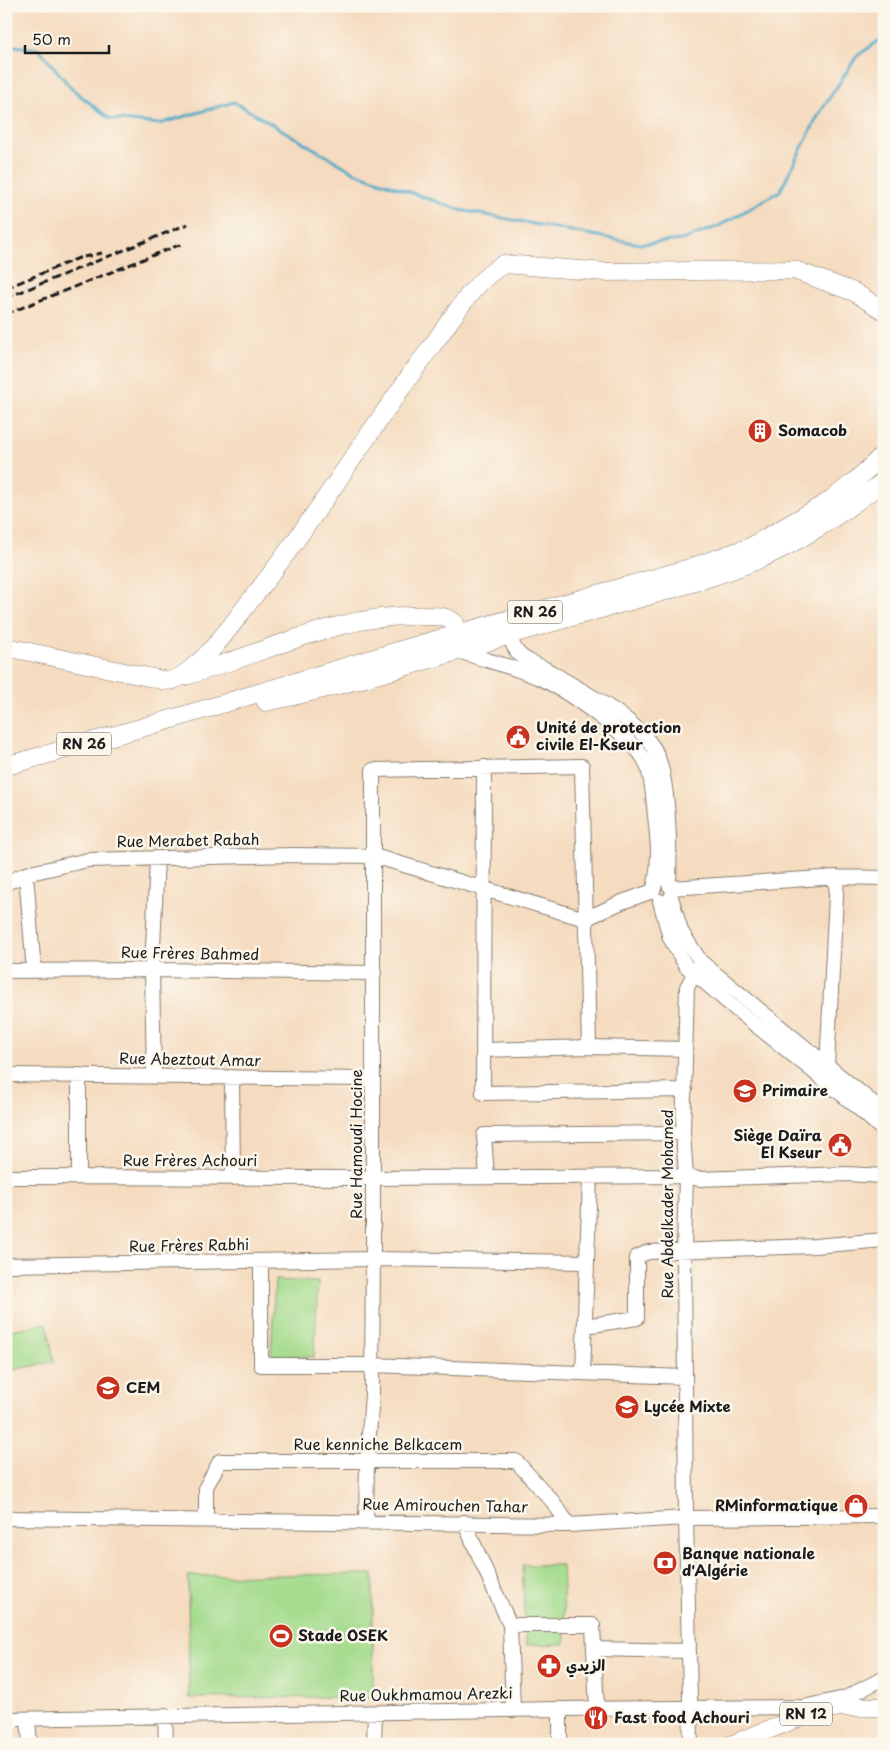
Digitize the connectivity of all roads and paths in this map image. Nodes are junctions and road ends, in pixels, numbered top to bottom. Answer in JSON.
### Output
{"nodes":[{"id":1,"x":884,"y":311,"type":"edge"},
{"id":2,"x":884,"y":454,"type":"edge"},
{"id":3,"x":884,"y":481,"type":"edge"},
{"id":4,"x":454,"y":635,"type":"junction"},
{"id":5,"x":509,"y":635,"type":"junction"},
{"id":6,"x":6,"y":647,"type":"edge"},
{"id":7,"x":461,"y":652,"type":"junction"},
{"id":8,"x":178,"y":678,"type":"junction"},
{"id":9,"x":162,"y":722,"type":"junction"},
{"id":10,"x":6,"y":766,"type":"edge"},
{"id":11,"x":484,"y":767,"type":"junction"},
{"id":12,"x":374,"y":856,"type":"junction"},
{"id":13,"x":157,"y":858,"type":"junction"},
{"id":14,"x":26,"y":874,"type":"junction"},
{"id":15,"x":837,"y":877,"type":"junction"},
{"id":16,"x":884,"y":878,"type":"edge"},
{"id":17,"x":6,"y":883,"type":"edge"},
{"id":18,"x":484,"y":889,"type":"junction"},
{"id":19,"x":663,"y":892,"type":"junction"},
{"id":20,"x":586,"y":919,"type":"junction"},
{"id":21,"x":698,"y":968,"type":"junction"},
{"id":22,"x":34,"y":970,"type":"junction"},
{"id":23,"x":152,"y":970,"type":"junction"},
{"id":24,"x":6,"y":971,"type":"edge"},
{"id":25,"x":374,"y":973,"type":"junction"},
{"id":26,"x":588,"y":1047,"type":"junction"},
{"id":27,"x":686,"y":1049,"type":"junction"},
{"id":28,"x":484,"y":1050,"type":"junction"},
{"id":29,"x":827,"y":1066,"type":"junction"},
{"id":30,"x":6,"y":1075,"type":"edge"},
{"id":31,"x":78,"y":1075,"type":"junction"},
{"id":32,"x":154,"y":1076,"type":"junction"},
{"id":33,"x":232,"y":1077,"type":"junction"},
{"id":34,"x":373,"y":1079,"type":"junction"},
{"id":35,"x":685,"y":1090,"type":"junction"},
{"id":36,"x":884,"y":1112,"type":"edge"},
{"id":37,"x":884,"y":1131,"type":"edge"},
{"id":38,"x":683,"y":1133,"type":"junction"},
{"id":39,"x":686,"y":1176,"type":"junction"},
{"id":40,"x":884,"y":1176,"type":"edge"},
{"id":41,"x":6,"y":1177,"type":"edge"},
{"id":42,"x":80,"y":1177,"type":"junction"},
{"id":43,"x":487,"y":1177,"type":"junction"},
{"id":44,"x":590,"y":1177,"type":"junction"},
{"id":45,"x":233,"y":1178,"type":"junction"},
{"id":46,"x":373,"y":1178,"type":"junction"},
{"id":47,"x":884,"y":1240,"type":"edge"},
{"id":48,"x":684,"y":1249,"type":"junction"},
{"id":49,"x":373,"y":1260,"type":"junction"},
{"id":50,"x":261,"y":1261,"type":"junction"},
{"id":51,"x":587,"y":1262,"type":"junction"},
{"id":52,"x":6,"y":1266,"type":"edge"},
{"id":53,"x":585,"y":1326,"type":"junction"},
{"id":54,"x":372,"y":1365,"type":"junction"},
{"id":55,"x":583,"y":1373,"type":"junction"},
{"id":56,"x":684,"y":1377,"type":"junction"},
{"id":57,"x":367,"y":1461,"type":"junction"},
{"id":58,"x":884,"y":1516,"type":"edge"},
{"id":59,"x":6,"y":1518,"type":"edge"},
{"id":60,"x":686,"y":1518,"type":"junction"},
{"id":61,"x":206,"y":1521,"type":"junction"},
{"id":62,"x":366,"y":1521,"type":"junction"},
{"id":63,"x":464,"y":1522,"type":"junction"},
{"id":64,"x":569,"y":1525,"type":"junction"},
{"id":65,"x":510,"y":1625,"type":"junction"},
{"id":66,"x":594,"y":1649,"type":"junction"},
{"id":67,"x":688,"y":1652,"type":"junction"},
{"id":68,"x":884,"y":1678,"type":"edge"},
{"id":69,"x":884,"y":1707,"type":"edge"},
{"id":70,"x":691,"y":1708,"type":"junction"},
{"id":71,"x":560,"y":1709,"type":"junction"},
{"id":72,"x":513,"y":1710,"type":"junction"},
{"id":73,"x":596,"y":1710,"type":"junction"},
{"id":74,"x":375,"y":1713,"type":"junction"},
{"id":75,"x":165,"y":1715,"type":"junction"},
{"id":76,"x":6,"y":1719,"type":"edge"},
{"id":77,"x":28,"y":1720,"type":"junction"},
{"id":78,"x":30,"y":1744,"type":"edge"},
{"id":79,"x":166,"y":1744,"type":"edge"},
{"id":80,"x":374,"y":1744,"type":"edge"},
{"id":81,"x":560,"y":1744,"type":"edge"},
{"id":82,"x":691,"y":1744,"type":"edge"},
{"id":83,"x":733,"y":1744,"type":"edge"}],
"edges":[{"from":1,"to":8,"type":"main road"},
{"from":2,"to":4,"type":"main road","number":"RN 26"},
{"from":3,"to":5,"type":"main road","number":"RN 26"},
{"from":4,"to":8,"type":"main road"},
{"from":4,"to":9,"type":"main road","number":"RN 26"},
{"from":5,"to":7,"type":"main road","number":"RN 26"},
{"from":5,"to":19,"type":"street"},
{"from":6,"to":8,"type":"main road"},
{"from":7,"to":9,"type":"main road","number":"RN 26"},
{"from":7,"to":19,"type":"street"},
{"from":9,"to":10,"type":"main road","number":"RN 26"},
{"from":11,"to":12,"type":"street","name":"Rue Hamoudi Hocine"},
{"from":11,"to":18,"type":"street"},
{"from":11,"to":20,"type":"street"},
{"from":12,"to":13,"type":"street","name":"Rue Merabet Rabah"},
{"from":12,"to":18,"type":"street","name":"Rue Merabet Rabah"},
{"from":12,"to":25,"type":"street","name":"Rue Hamoudi Hocine"},
{"from":13,"to":14,"type":"street","name":"Rue Merabet Rabah"},
{"from":13,"to":23,"type":"street"},
{"from":14,"to":17,"type":"street","name":"Rue Merabet Rabah"},
{"from":14,"to":22,"type":"street"},
{"from":15,"to":16,"type":"street"},
{"from":15,"to":19,"type":"street"},
{"from":15,"to":29,"type":"street"},
{"from":18,"to":20,"type":"street","name":"Rue Merabet Rabah"},
{"from":18,"to":28,"type":"street"},
{"from":19,"to":20,"type":"street"},
{"from":19,"to":21,"type":"street"},
{"from":20,"to":26,"type":"street"},
{"from":21,"to":27,"type":"street","name":"Rue Abdelkader Mohamed"},
{"from":21,"to":29,"type":"street"},
{"from":21,"to":37,"type":"street"},
{"from":22,"to":23,"type":"street","name":"Rue Frères Bahmed"},
{"from":22,"to":24,"type":"street","name":"Rue Frères Bahmed"},
{"from":23,"to":25,"type":"street","name":"Rue Frères Bahmed"},
{"from":23,"to":32,"type":"street"},
{"from":25,"to":34,"type":"street","name":"Rue Hamoudi Hocine"},
{"from":26,"to":27,"type":"street"},
{"from":26,"to":28,"type":"street"},
{"from":27,"to":35,"type":"street","name":"Rue Abdelkader Mohamed"},
{"from":28,"to":35,"type":"street"},
{"from":29,"to":36,"type":"street"},
{"from":30,"to":31,"type":"street","name":"Rue Abeztout Amar"},
{"from":31,"to":32,"type":"street","name":"Rue Abeztout Amar"},
{"from":31,"to":42,"type":"street"},
{"from":32,"to":33,"type":"street","name":"Rue Abeztout Amar"},
{"from":33,"to":34,"type":"street","name":"Rue Abeztout Amar"},
{"from":33,"to":45,"type":"street"},
{"from":34,"to":46,"type":"street","name":"Rue Hamoudi Hocine"},
{"from":35,"to":38,"type":"street","name":"Rue Abdelkader Mohamed"},
{"from":38,"to":39,"type":"street","name":"Rue Abdelkader Mohamed"},
{"from":38,"to":43,"type":"street"},
{"from":39,"to":40,"type":"street","name":"Rue Frères Achouri"},
{"from":39,"to":44,"type":"street","name":"Rue Frères Achouri"},
{"from":39,"to":48,"type":"street","name":"Rue Abdelkader Mohamed"},
{"from":41,"to":42,"type":"street","name":"Rue Frères Achouri"},
{"from":42,"to":45,"type":"street","name":"Rue Frères Achouri"},
{"from":43,"to":44,"type":"street","name":"Rue Frères Achouri"},
{"from":43,"to":46,"type":"street","name":"Rue Frères Achouri"},
{"from":44,"to":51,"type":"street"},
{"from":45,"to":46,"type":"street","name":"Rue Frères Achouri"},
{"from":46,"to":49,"type":"street","name":"Rue Hamoudi Hocine"},
{"from":47,"to":48,"type":"street"},
{"from":48,"to":53,"type":"street"},
{"from":48,"to":56,"type":"street","name":"Rue Abdelkader Mohamed"},
{"from":49,"to":50,"type":"street","name":"Rue Frères Rabhi"},
{"from":49,"to":51,"type":"street","name":"Rue Frères Rabhi"},
{"from":49,"to":54,"type":"street","name":"Rue Hamoudi Hocine"},
{"from":50,"to":52,"type":"street","name":"Rue Frères Rabhi"},
{"from":50,"to":54,"type":"street"},
{"from":51,"to":53,"type":"street"},
{"from":53,"to":55,"type":"street"},
{"from":54,"to":55,"type":"street"},
{"from":54,"to":57,"type":"street","name":"Rue Hamoudi Hocine"},
{"from":55,"to":56,"type":"street"},
{"from":56,"to":60,"type":"street","name":"Rue Abdelkader Mohamed"},
{"from":57,"to":61,"type":"street","name":"Rue kenniche Belkacem"},
{"from":57,"to":62,"type":"street","name":"Rue Hamoudi Hocine"},
{"from":57,"to":64,"type":"street","name":"Rue kenniche Belkacem"},
{"from":58,"to":60,"type":"street","name":"Rue Amirouchen Tahar"},
{"from":59,"to":61,"type":"street","name":"Rue Amirouchen Tahar"},
{"from":60,"to":64,"type":"street","name":"Rue Amirouchen Tahar"},
{"from":60,"to":67,"type":"street","name":"Rue Abdelkader Mohamed"},
{"from":61,"to":62,"type":"street","name":"Rue Amirouchen Tahar"},
{"from":62,"to":63,"type":"street","name":"Rue Amirouchen Tahar"},
{"from":63,"to":64,"type":"street","name":"Rue Amirouchen Tahar"},
{"from":63,"to":65,"type":"street"},
{"from":65,"to":66,"type":"street"},
{"from":65,"to":72,"type":"street"},
{"from":66,"to":67,"type":"street"},
{"from":66,"to":73,"type":"street"},
{"from":67,"to":70,"type":"street","name":"Rue Abdelkader Mohamed"},
{"from":68,"to":70,"type":"street","name":"Rue Oukhmamou Arezki"},
{"from":69,"to":83,"type":"main road","number":"RN 12"},
{"from":70,"to":73,"type":"street","name":"Rue Oukhmamou Arezki"},
{"from":70,"to":82,"type":"street","name":"Rue Abdelkader Mohamed"},
{"from":71,"to":72,"type":"street","name":"Rue Oukhmamou Arezki"},
{"from":71,"to":73,"type":"street","name":"Rue Oukhmamou Arezki"},
{"from":71,"to":81,"type":"street"},
{"from":72,"to":74,"type":"street","name":"Rue Oukhmamou Arezki"},
{"from":74,"to":75,"type":"street","name":"Rue Oukhmamou Arezki"},
{"from":74,"to":80,"type":"street"},
{"from":75,"to":77,"type":"street","name":"Rue Oukhmamou Arezki"},
{"from":75,"to":79,"type":"street"},
{"from":76,"to":77,"type":"street","name":"Rue Oukhmamou Arezki"},
{"from":77,"to":78,"type":"street"}]}
